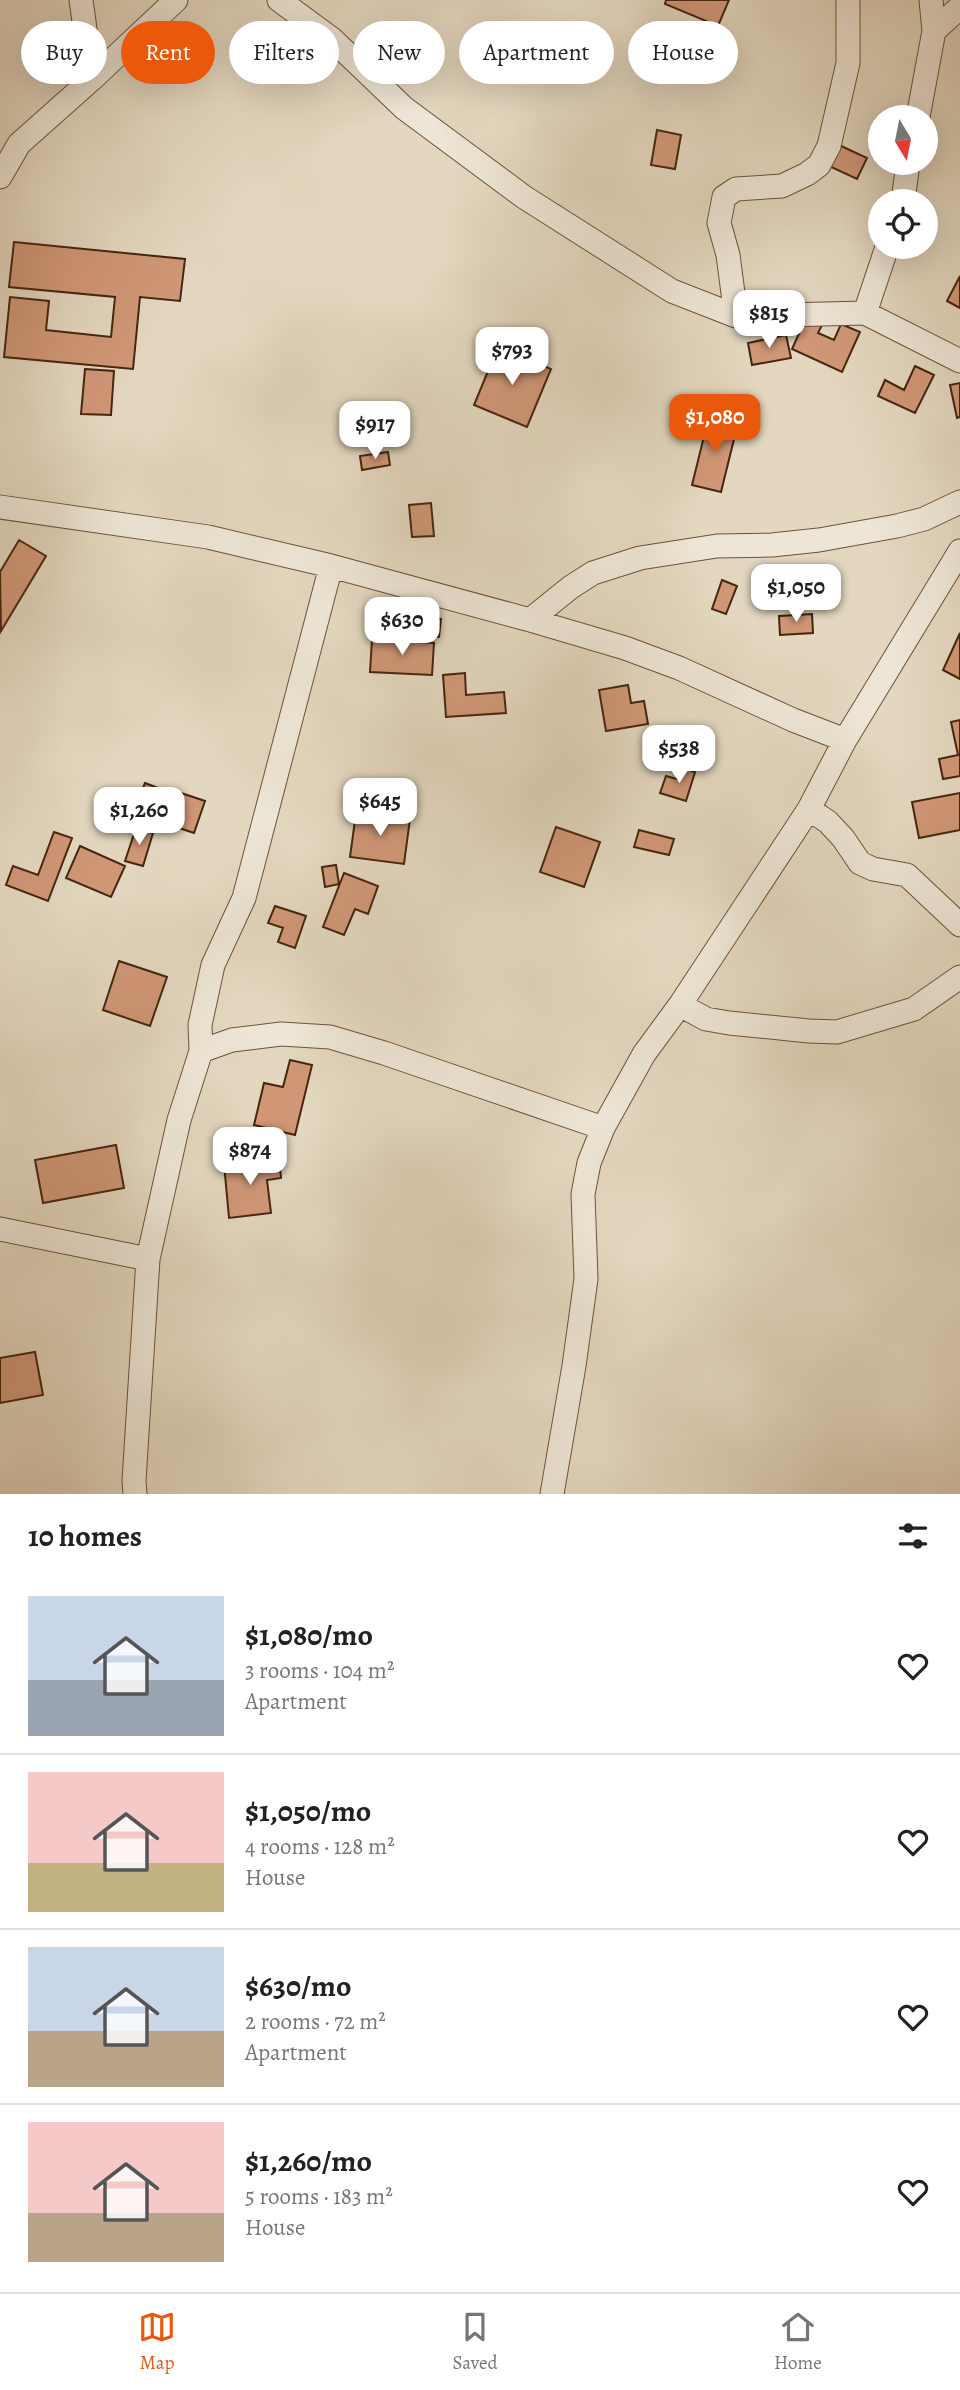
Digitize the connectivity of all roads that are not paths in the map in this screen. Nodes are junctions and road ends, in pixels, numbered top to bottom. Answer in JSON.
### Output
{"nodes":[{"id":1,"x":81,"y":0,"type":"edge"},
{"id":2,"x":176,"y":0,"type":"edge"},
{"id":3,"x":279,"y":0,"type":"edge"},
{"id":4,"x":848,"y":0,"type":"edge"},
{"id":5,"x":931,"y":0,"type":"edge"},
{"id":6,"x":960,"y":7,"type":"edge"},
{"id":7,"x":84,"y":21,"type":"edge"},
{"id":8,"x":934,"y":31,"type":"junction"},
{"id":9,"x":107,"y":65,"type":"edge"},
{"id":10,"x":86,"y":84,"type":"edge"},
{"id":11,"x":920,"y":105,"type":"edge"},
{"id":12,"x":0,"y":177,"type":"edge"},
{"id":13,"x":883,"y":259,"type":"edge"},
{"id":14,"x":865,"y":313,"type":"junction"},
{"id":15,"x":736,"y":316,"type":"junction"},
{"id":16,"x":960,"y":361,"type":"edge"},
{"id":17,"x":960,"y":502,"type":"edge"},
{"id":18,"x":0,"y":507,"type":"edge"},
{"id":19,"x":960,"y":551,"type":"edge"},
{"id":20,"x":331,"y":566,"type":"junction"},
{"id":21,"x":530,"y":620,"type":"junction"},
{"id":22,"x":845,"y":740,"type":"junction"},
{"id":23,"x":809,"y":809,"type":"junction"},
{"id":24,"x":960,"y":925,"type":"edge"},
{"id":25,"x":960,"y":977,"type":"edge"},
{"id":26,"x":680,"y":1005,"type":"junction"},
{"id":27,"x":201,"y":1051,"type":"junction"},
{"id":28,"x":603,"y":1128,"type":"junction"},
{"id":29,"x":0,"y":1229,"type":"edge"},
{"id":30,"x":148,"y":1259,"type":"junction"},
{"id":31,"x":135,"y":1494,"type":"edge"},
{"id":32,"x":552,"y":1494,"type":"edge"}],
"edges":[{"from":1,"to":7,"type":"street"},
{"from":2,"to":9,"type":"street"},
{"from":3,"to":15,"type":"street"},
{"from":4,"to":15,"type":"street"},
{"from":5,"to":8,"type":"street"},
{"from":6,"to":8,"type":"street"},
{"from":8,"to":11,"type":"street"},
{"from":10,"to":12,"type":"street"},
{"from":13,"to":14,"type":"street"},
{"from":14,"to":15,"type":"street"},
{"from":14,"to":16,"type":"street"},
{"from":17,"to":21,"type":"street"},
{"from":18,"to":20,"type":"street"},
{"from":19,"to":22,"type":"street"},
{"from":20,"to":21,"type":"street"},
{"from":20,"to":27,"type":"street"},
{"from":21,"to":22,"type":"street"},
{"from":22,"to":23,"type":"street"},
{"from":23,"to":24,"type":"street"},
{"from":23,"to":26,"type":"street"},
{"from":25,"to":26,"type":"street"},
{"from":26,"to":28,"type":"street"},
{"from":27,"to":28,"type":"street"},
{"from":27,"to":30,"type":"street"},
{"from":28,"to":32,"type":"street"},
{"from":29,"to":30,"type":"street"},
{"from":30,"to":31,"type":"street"}]}
